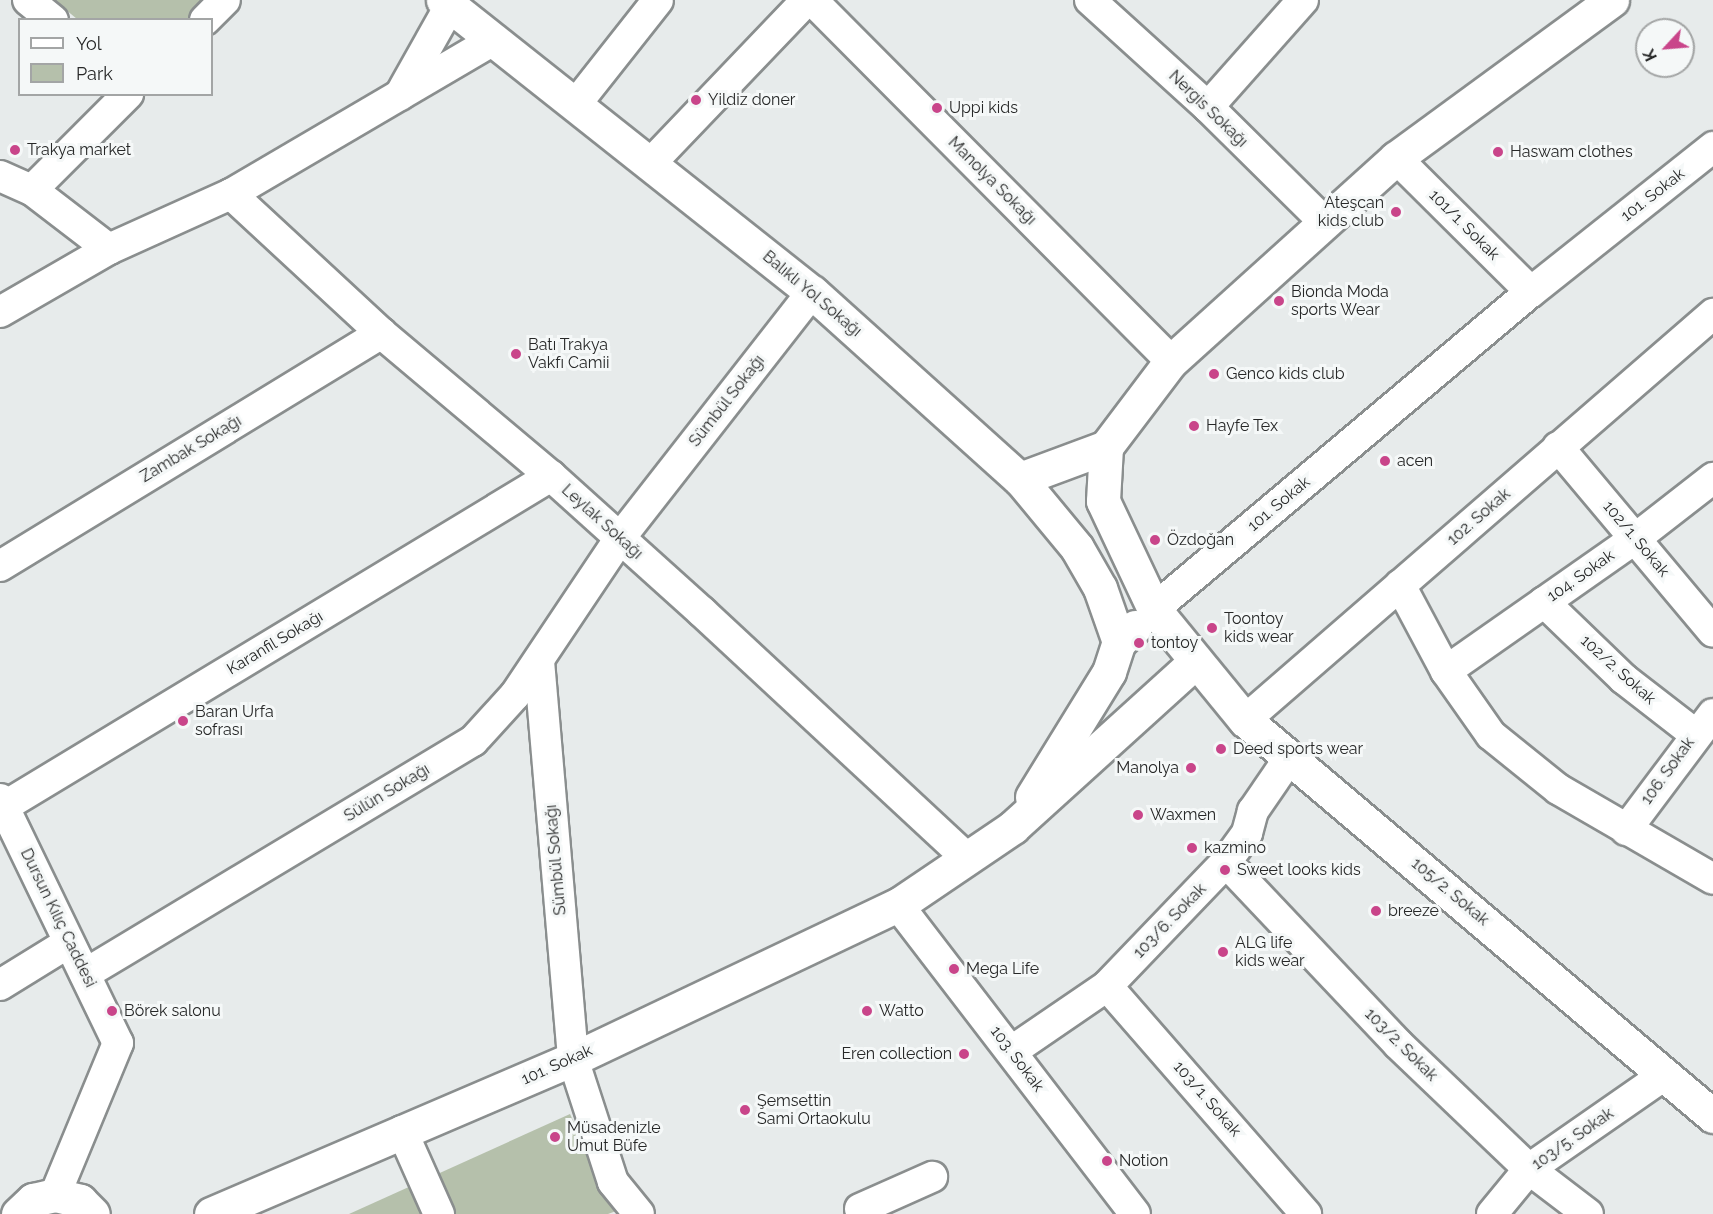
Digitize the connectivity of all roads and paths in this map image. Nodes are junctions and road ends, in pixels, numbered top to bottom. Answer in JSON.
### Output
{"nodes":[{"id":1,"x":28,"y":0,"type":"edge"},
{"id":2,"x":225,"y":0,"type":"edge"},
{"id":3,"x":658,"y":0,"type":"edge"},
{"id":4,"x":807,"y":0,"type":"edge"},
{"id":5,"x":812,"y":0,"type":"edge"},
{"id":6,"x":1090,"y":0,"type":"edge"},
{"id":7,"x":1303,"y":0,"type":"edge"},
{"id":8,"x":1609,"y":1,"type":"edge"},
{"id":9,"x":446,"y":3,"type":"edge"},
{"id":10,"x":50,"y":18,"type":"edge"},
{"id":11,"x":207,"y":18,"type":"edge"},
{"id":12,"x":494,"y":40,"type":"junction"},
{"id":13,"x":400,"y":94,"type":"junction"},
{"id":14,"x":126,"y":96,"type":"edge"},
{"id":15,"x":576,"y":104,"type":"junction"},
{"id":16,"x":1208,"y":106,"type":"junction"},
{"id":17,"x":1713,"y":147,"type":"edge"},
{"id":18,"x":1396,"y":158,"type":"junction"},
{"id":19,"x":651,"y":163,"type":"junction"},
{"id":20,"x":0,"y":176,"type":"edge"},
{"id":21,"x":32,"y":190,"type":"junction"},
{"id":22,"x":231,"y":194,"type":"junction"},
{"id":23,"x":1323,"y":221,"type":"junction"},
{"id":24,"x":109,"y":249,"type":"junction"},
{"id":25,"x":812,"y":292,"type":"junction"},
{"id":26,"x":1531,"y":292,"type":"junction"},
{"id":27,"x":0,"y":312,"type":"edge"},
{"id":28,"x":1713,"y":314,"type":"edge"},
{"id":29,"x":381,"y":333,"type":"junction"},
{"id":30,"x":1171,"y":361,"type":"junction"},
{"id":31,"x":1106,"y":447,"type":"junction"},
{"id":32,"x":1558,"y":447,"type":"junction"},
{"id":33,"x":551,"y":476,"type":"junction"},
{"id":34,"x":1713,"y":478,"type":"edge"},
{"id":35,"x":1020,"y":479,"type":"junction"},
{"id":36,"x":620,"y":538,"type":"junction"},
{"id":37,"x":1636,"y":538,"type":"junction"},
{"id":38,"x":0,"y":566,"type":"edge"},
{"id":39,"x":1400,"y":585,"type":"junction"},
{"id":40,"x":1544,"y":602,"type":"junction"},
{"id":41,"x":1154,"y":609,"type":"junction"},
{"id":42,"x":1713,"y":632,"type":"edge"},
{"id":43,"x":1119,"y":642,"type":"junction"},
{"id":44,"x":539,"y":661,"type":"junction"},
{"id":45,"x":1195,"y":662,"type":"junction"},
{"id":46,"x":1446,"y":671,"type":"junction"},
{"id":47,"x":1245,"y":720,"type":"junction"},
{"id":48,"x":1704,"y":724,"type":"edge"},
{"id":49,"x":1290,"y":757,"type":"junction"},
{"id":50,"x":1,"y":805,"type":"edge"},
{"id":51,"x":1013,"y":827,"type":"junction"},
{"id":52,"x":1626,"y":830,"type":"junction"},
{"id":53,"x":968,"y":858,"type":"junction"},
{"id":54,"x":1226,"y":862,"type":"junction"},
{"id":55,"x":1713,"y":879,"type":"edge"},
{"id":56,"x":898,"y":905,"type":"junction"},
{"id":57,"x":68,"y":943,"type":"junction"},
{"id":58,"x":85,"y":974,"type":"junction"},
{"id":59,"x":0,"y":985,"type":"edge"},
{"id":60,"x":1107,"y":986,"type":"junction"},
{"id":61,"x":1012,"y":1050,"type":"junction"},
{"id":62,"x":573,"y":1059,"type":"junction"},
{"id":63,"x":1664,"y":1075,"type":"junction"},
{"id":64,"x":1713,"y":1116,"type":"edge"},
{"id":65,"x":402,"y":1131,"type":"junction"},
{"id":66,"x":1529,"y":1169,"type":"junction"},
{"id":67,"x":932,"y":1177,"type":"dead end"},
{"id":68,"x":86,"y":1206,"type":"edge"},
{"id":69,"x":19,"y":1212,"type":"edge"},
{"id":70,"x":857,"y":1212,"type":"edge"},
{"id":71,"x":211,"y":1214,"type":"edge"},
{"id":72,"x":439,"y":1214,"type":"edge"},
{"id":73,"x":639,"y":1214,"type":"edge"},
{"id":74,"x":1135,"y":1214,"type":"edge"},
{"id":75,"x":1306,"y":1214,"type":"edge"},
{"id":76,"x":1492,"y":1214,"type":"edge"},
{"id":77,"x":1588,"y":1214,"type":"edge"}],
"edges":[{"from":1,"to":10,"type":"street"},
{"from":2,"to":11,"type":"street"},
{"from":3,"to":15,"type":"street"},
{"from":4,"to":19,"type":"street"},
{"from":5,"to":30,"type":"street","name":"Manolya Sokağı"},
{"from":6,"to":16,"type":"street","name":"Nergis Sokağı"},
{"from":7,"to":16,"type":"street"},
{"from":8,"to":18,"type":"street"},
{"from":9,"to":12,"type":"street","name":"Balıklı Yol Sokağı"},
{"from":9,"to":13,"type":"street"},
{"from":12,"to":13,"type":"street"},
{"from":12,"to":15,"type":"street","name":"Balıklı Yol Sokağı"},
{"from":13,"to":22,"type":"street"},
{"from":14,"to":21,"type":"street"},
{"from":15,"to":19,"type":"street","name":"Balıklı Yol Sokağı"},
{"from":16,"to":23,"type":"street","name":"Nergis Sokağı"},
{"from":17,"to":26,"type":"street","name":"101. Sokak"},
{"from":18,"to":23,"type":"street"},
{"from":18,"to":26,"type":"street","name":"101/1. Sokak"},
{"from":19,"to":25,"type":"street","name":"Balıklı Yol Sokağı"},
{"from":20,"to":21,"type":"street"},
{"from":21,"to":24,"type":"street"},
{"from":22,"to":24,"type":"street"},
{"from":22,"to":29,"type":"street","name":"Leylak Sokağı"},
{"from":23,"to":30,"type":"street"},
{"from":24,"to":27,"type":"street"},
{"from":25,"to":35,"type":"street","name":"Balıklı Yol Sokağı"},
{"from":25,"to":36,"type":"street","name":"Sümbül Sokağı"},
{"from":26,"to":41,"type":"street","name":"101. Sokak"},
{"from":28,"to":32,"type":"street","name":"102. Sokak"},
{"from":29,"to":33,"type":"street","name":"Leylak Sokağı"},
{"from":29,"to":38,"type":"street","name":"Zambak Sokağı"},
{"from":30,"to":31,"type":"street"},
{"from":31,"to":35,"type":"street"},
{"from":31,"to":41,"type":"street","name":"105/2. Sokak"},
{"from":32,"to":37,"type":"street","name":"102/1. Sokak"},
{"from":32,"to":39,"type":"street","name":"102. Sokak"},
{"from":33,"to":36,"type":"street","name":"Leylak Sokağı"},
{"from":33,"to":50,"type":"street","name":"Karanfil Sokağı"},
{"from":34,"to":37,"type":"street","name":"104. Sokak"},
{"from":35,"to":43,"type":"street","name":"Balıklı Yol Sokağı"},
{"from":36,"to":44,"type":"street","name":"Sülün Sokağı"},
{"from":36,"to":53,"type":"street","name":"Leylak Sokağı"},
{"from":37,"to":40,"type":"street","name":"104. Sokak"},
{"from":37,"to":42,"type":"street","name":"102/1. Sokak"},
{"from":39,"to":46,"type":"street"},
{"from":39,"to":47,"type":"street","name":"102. Sokak"},
{"from":40,"to":46,"type":"street","name":"104. Sokak"},
{"from":40,"to":48,"type":"street","name":"102/2. Sokak"},
{"from":41,"to":43,"type":"street","name":"101. Sokak"},
{"from":41,"to":45,"type":"street","name":"105/2. Sokak"},
{"from":43,"to":51,"type":"street","name":"101. Sokak"},
{"from":44,"to":58,"type":"street","name":"Sülün Sokağı"},
{"from":44,"to":62,"type":"street","name":"Sümbül Sokağı"},
{"from":45,"to":47,"type":"street","name":"105/2. Sokak"},
{"from":45,"to":51,"type":"street"},
{"from":46,"to":52,"type":"street"},
{"from":47,"to":49,"type":"street","name":"105/2. Sokak"},
{"from":48,"to":52,"type":"street","name":"106. Sokak"},
{"from":49,"to":54,"type":"street","name":"103/6. Sokak"},
{"from":49,"to":63,"type":"street","name":"105/2. Sokak"},
{"from":50,"to":57,"type":"street","name":"Dursun Kılıç Caddesi"},
{"from":51,"to":53,"type":"street","name":"101. Sokak"},
{"from":52,"to":55,"type":"street"},
{"from":53,"to":56,"type":"street","name":"101. Sokak"},
{"from":54,"to":60,"type":"street","name":"103/6. Sokak"},
{"from":54,"to":66,"type":"street","name":"103/2. Sokak"},
{"from":56,"to":61,"type":"street","name":"103. Sokak"},
{"from":56,"to":62,"type":"street","name":"101. Sokak"},
{"from":57,"to":58,"type":"street","name":"Dursun Kılıç Caddesi"},
{"from":57,"to":59,"type":"street"},
{"from":58,"to":68,"type":"street","name":"Dursun Kılıç Caddesi"},
{"from":60,"to":61,"type":"street","name":"103/6. Sokak"},
{"from":60,"to":75,"type":"street","name":"103/1. Sokak"},
{"from":61,"to":74,"type":"street","name":"103. Sokak"},
{"from":62,"to":65,"type":"street","name":"101. Sokak"},
{"from":62,"to":73,"type":"street","name":"Sümbül Sokağı"},
{"from":63,"to":64,"type":"street","name":"105/2. Sokak"},
{"from":63,"to":66,"type":"street","name":"103/5. Sokak"},
{"from":65,"to":71,"type":"street","name":"101. Sokak"},
{"from":65,"to":72,"type":"street"},
{"from":66,"to":76,"type":"street","name":"103/5. Sokak"},
{"from":66,"to":77,"type":"street","name":"103/2. Sokak"},
{"from":67,"to":70,"type":"street"},
{"from":68,"to":69,"type":"street"}]}
